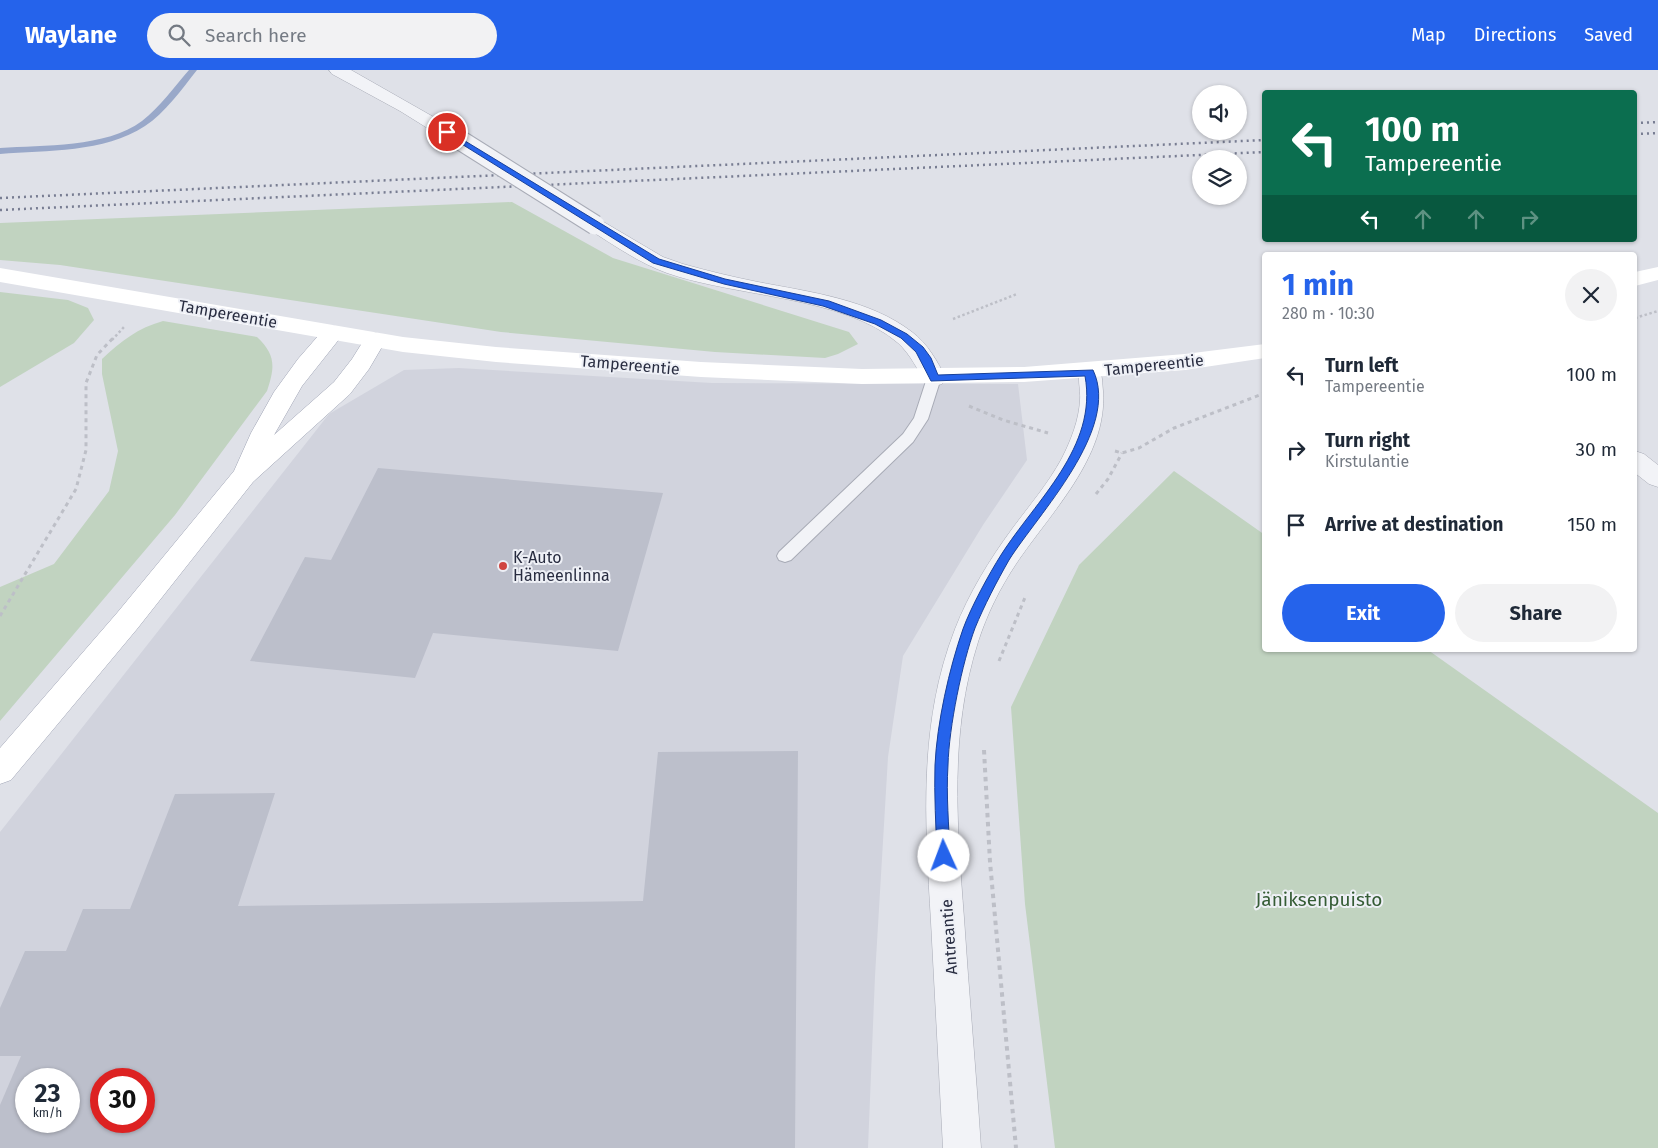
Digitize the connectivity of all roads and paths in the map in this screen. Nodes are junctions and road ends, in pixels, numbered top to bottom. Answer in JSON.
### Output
{"nodes":[{"id":1,"x":338,"y":70,"type":"edge"},
{"id":2,"x":1658,"y":273,"type":"edge"},
{"id":3,"x":0,"y":275,"type":"edge"},
{"id":4,"x":1637,"y":278,"type":"edge"},
{"id":5,"x":1017,"y":294,"type":"dead end"},
{"id":6,"x":150,"y":300,"type":"junction"},
{"id":7,"x":1658,"y":311,"type":"edge"},
{"id":8,"x":1637,"y":317,"type":"edge"},
{"id":9,"x":953,"y":319,"type":"dead end"},
{"id":10,"x":333,"y":333,"type":"junction"},
{"id":11,"x":375,"y":340,"type":"junction"},
{"id":12,"x":1262,"y":352,"type":"edge"},
{"id":13,"x":1090,"y":373,"type":"junction"},
{"id":14,"x":934,"y":378,"type":"junction"},
{"id":15,"x":1122,"y":453,"type":"dead end"},
{"id":16,"x":1637,"y":462,"type":"edge"},
{"id":17,"x":244,"y":476,"type":"junction"},
{"id":18,"x":1658,"y":478,"type":"edge"},
{"id":19,"x":1092,"y":499,"type":"dead end"},
{"id":20,"x":785,"y":556,"type":"dead end"},
{"id":21,"x":1030,"y":586,"type":"dead end"},
{"id":22,"x":0,"y":616,"type":"edge"},
{"id":23,"x":998,"y":664,"type":"dead end"},
{"id":24,"x":983,"y":747,"type":"dead end"},
{"id":25,"x":0,"y":770,"type":"edge"},
{"id":26,"x":962,"y":1148,"type":"edge"},
{"id":27,"x":1016,"y":1148,"type":"edge"}],
"edges":[{"from":1,"to":14,"type":"street","bridge":true},
{"from":2,"to":4,"type":"main road"},
{"from":3,"to":6,"type":"main road","name":"Tampereentie"},
{"from":5,"to":9,"type":"path"},
{"from":6,"to":10,"type":"main road","name":"Tampereentie"},
{"from":6,"to":22,"type":"path"},
{"from":7,"to":8,"type":"path"},
{"from":10,"to":11,"type":"main road","name":"Tampereentie"},
{"from":10,"to":17,"type":"main road"},
{"from":11,"to":14,"type":"main road","name":"Tampereentie"},
{"from":11,"to":17,"type":"main road"},
{"from":12,"to":13,"type":"main road","name":"Tampereentie"},
{"from":13,"to":14,"type":"main road","name":"Tampereentie"},
{"from":13,"to":26,"type":"street","name":"Antreantie"},
{"from":14,"to":20,"type":"lane"},
{"from":15,"to":19,"type":"path"},
{"from":16,"to":18,"type":"street"},
{"from":17,"to":25,"type":"main road"},
{"from":21,"to":23,"type":"path"},
{"from":24,"to":27,"type":"path"}]}
